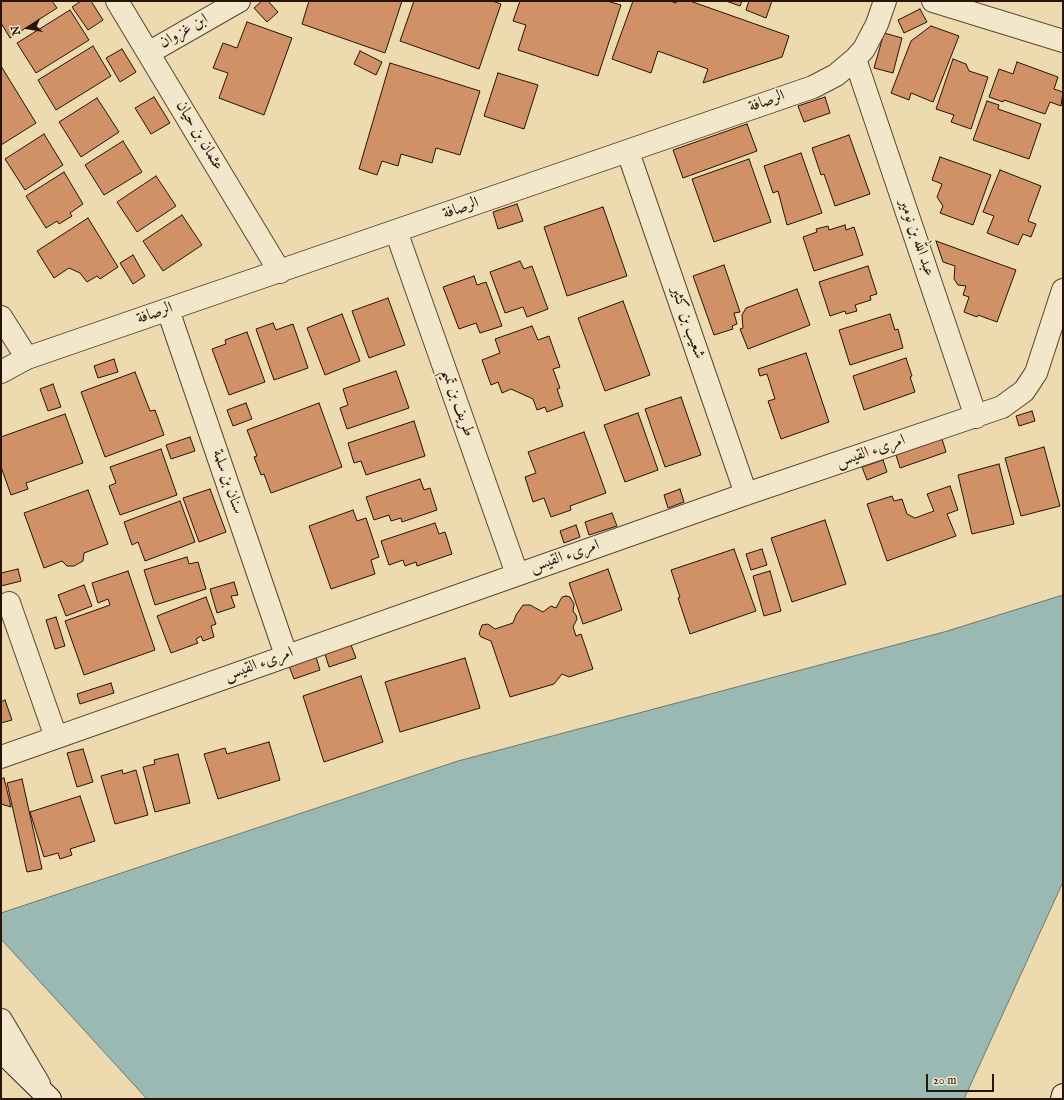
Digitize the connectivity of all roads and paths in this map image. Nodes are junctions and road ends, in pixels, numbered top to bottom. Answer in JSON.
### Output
{"nodes":[{"id":1,"x":117,"y":1,"type":"edge"},
{"id":2,"x":239,"y":1,"type":"edge"},
{"id":3,"x":885,"y":1,"type":"edge"},
{"id":4,"x":933,"y":1,"type":"edge"},
{"id":5,"x":1063,"y":41,"type":"edge"},
{"id":6,"x":150,"y":52,"type":"junction"},
{"id":7,"x":855,"y":59,"type":"junction"},
{"id":8,"x":628,"y":152,"type":"junction"},
{"id":9,"x":396,"y":231,"type":"junction"},
{"id":10,"x":280,"y":272,"type":"junction"},
{"id":11,"x":1063,"y":290,"type":"edge"},
{"id":12,"x":168,"y":310,"type":"junction"},
{"id":13,"x":1,"y":317,"type":"edge"},
{"id":14,"x":27,"y":358,"type":"junction"},
{"id":15,"x":1,"y":372,"type":"edge"},
{"id":16,"x":976,"y":417,"type":"junction"},
{"id":17,"x":746,"y":494,"type":"junction"},
{"id":18,"x":517,"y":574,"type":"junction"},
{"id":19,"x":9,"y":603,"type":"dead end"},
{"id":20,"x":286,"y":655,"type":"junction"},
{"id":21,"x":56,"y":738,"type":"junction"},
{"id":22,"x":1,"y":757,"type":"edge"},
{"id":23,"x":1,"y":1020,"type":"edge"},
{"id":24,"x":1,"y":1050,"type":"edge"},
{"id":25,"x":1063,"y":1095,"type":"edge"},
{"id":26,"x":47,"y":1096,"type":"edge"},
{"id":27,"x":1062,"y":1099,"type":"edge"}],
"edges":[{"from":1,"to":6,"type":"street","name":"عثمان بن حيان"},
{"from":2,"to":6,"type":"street","name":"ابن غزوان"},
{"from":3,"to":7,"type":"street","name":"الرصافة"},
{"from":4,"to":5,"type":"street"},
{"from":6,"to":10,"type":"street","name":"عثمان بن حيان"},
{"from":7,"to":8,"type":"street","name":"الرصافة"},
{"from":7,"to":16,"type":"street","name":"عبد الله بن نومير"},
{"from":8,"to":9,"type":"street","name":"الرصافة"},
{"from":8,"to":17,"type":"street","name":"شعيب بن كثير"},
{"from":9,"to":10,"type":"street","name":"الرصافة"},
{"from":9,"to":18,"type":"street","name":"طريف بن تميم"},
{"from":10,"to":12,"type":"street","name":"الرصافة"},
{"from":11,"to":16,"type":"street","name":"امرىء القيس"},
{"from":12,"to":14,"type":"street","name":"الرصافة"},
{"from":12,"to":20,"type":"street","name":"سنان بن سلمة"},
{"from":13,"to":14,"type":"street"},
{"from":14,"to":15,"type":"street","name":"الرصافة"},
{"from":16,"to":17,"type":"street","name":"امرىء القيس"},
{"from":17,"to":18,"type":"street","name":"امرىء القيس"},
{"from":18,"to":20,"type":"street","name":"امرىء القيس"},
{"from":19,"to":21,"type":"street"},
{"from":20,"to":21,"type":"street","name":"امرىء القيس"},
{"from":21,"to":22,"type":"street","name":"امرىء القيس"},
{"from":23,"to":26,"type":"street"},
{"from":24,"to":26,"type":"street"},
{"from":25,"to":27,"type":"street"}]}
